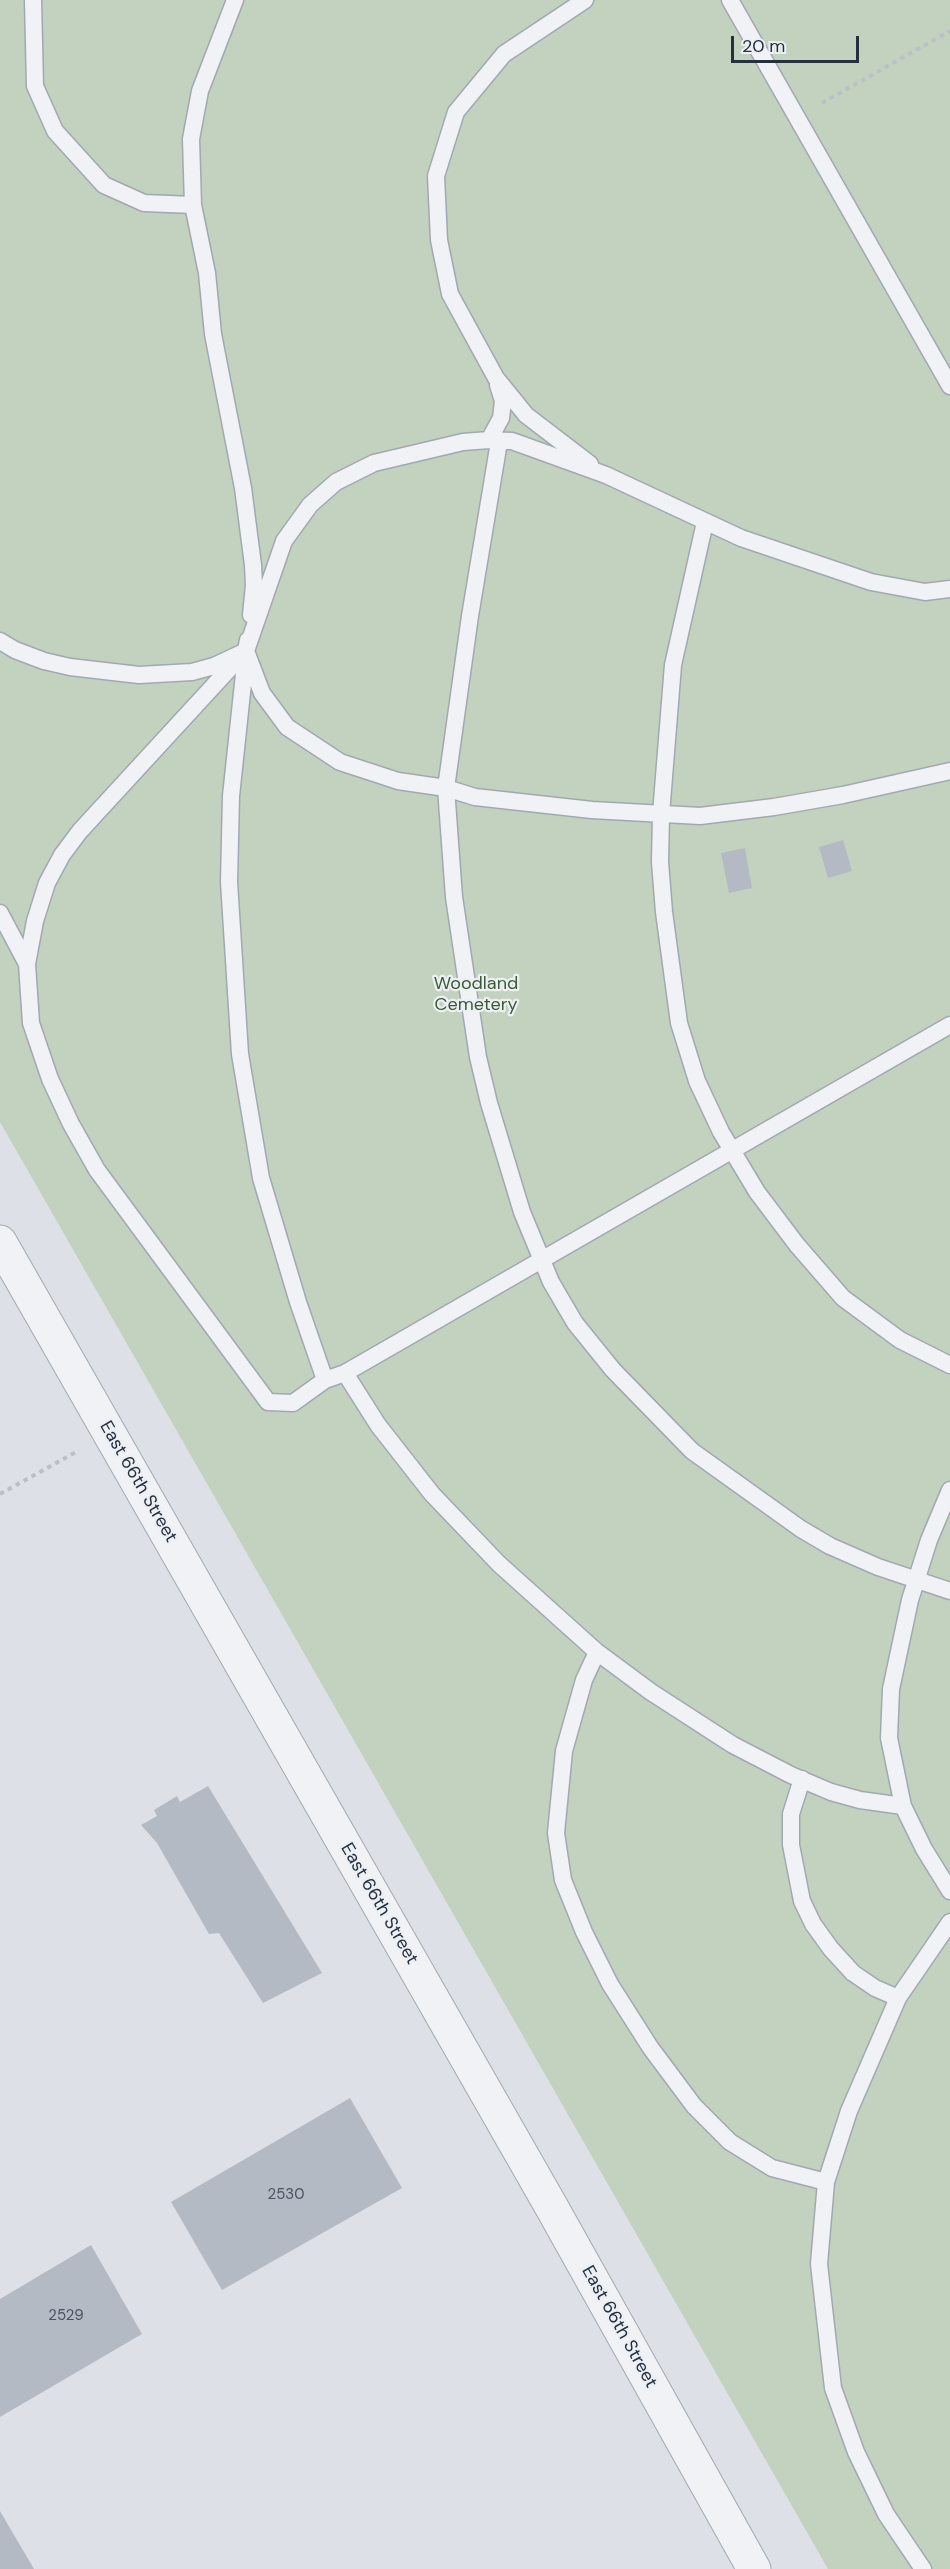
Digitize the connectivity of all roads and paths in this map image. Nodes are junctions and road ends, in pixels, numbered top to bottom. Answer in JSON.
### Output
{"nodes":[{"id":1,"x":33,"y":0,"type":"edge"},
{"id":2,"x":235,"y":0,"type":"edge"},
{"id":3,"x":585,"y":0,"type":"edge"},
{"id":4,"x":730,"y":0,"type":"edge"},
{"id":5,"x":950,"y":31,"type":"edge"},
{"id":6,"x":819,"y":105,"type":"dead end"},
{"id":7,"x":193,"y":205,"type":"junction"},
{"id":8,"x":947,"y":376,"type":"edge"},
{"id":9,"x":495,"y":378,"type":"junction"},
{"id":10,"x":494,"y":441,"type":"junction"},
{"id":11,"x":606,"y":475,"type":"junction"},
{"id":12,"x":705,"y":522,"type":"junction"},
{"id":13,"x":248,"y":537,"type":"junction"},
{"id":14,"x":284,"y":541,"type":"junction"},
{"id":15,"x":950,"y":589,"type":"edge"},
{"id":16,"x":0,"y":641,"type":"edge"},
{"id":17,"x":246,"y":651,"type":"junction"},
{"id":18,"x":950,"y":771,"type":"edge"},
{"id":19,"x":446,"y":788,"type":"junction"},
{"id":20,"x":661,"y":814,"type":"junction"},
{"id":21,"x":0,"y":913,"type":"edge"},
{"id":22,"x":27,"y":964,"type":"junction"},
{"id":23,"x":950,"y":1025,"type":"edge"},
{"id":24,"x":731,"y":1151,"type":"junction"},
{"id":25,"x":0,"y":1242,"type":"edge"},
{"id":26,"x":541,"y":1259,"type":"junction"},
{"id":27,"x":950,"y":1365,"type":"edge"},
{"id":28,"x":345,"y":1373,"type":"junction"},
{"id":29,"x":325,"y":1380,"type":"junction"},
{"id":30,"x":78,"y":1451,"type":"dead end"},
{"id":31,"x":950,"y":1490,"type":"edge"},
{"id":32,"x":0,"y":1494,"type":"edge"},
{"id":33,"x":916,"y":1579,"type":"junction"},
{"id":34,"x":950,"y":1591,"type":"edge"},
{"id":35,"x":597,"y":1652,"type":"junction"},
{"id":36,"x":802,"y":1779,"type":"junction"},
{"id":37,"x":903,"y":1806,"type":"junction"},
{"id":38,"x":950,"y":1891,"type":"edge"},
{"id":39,"x":950,"y":1922,"type":"edge"},
{"id":40,"x":898,"y":1998,"type":"junction"},
{"id":41,"x":826,"y":2182,"type":"junction"},
{"id":42,"x":754,"y":2569,"type":"edge"},
{"id":43,"x":923,"y":2569,"type":"edge"}],
"edges":[{"from":1,"to":7,"type":"lane"},
{"from":2,"to":7,"type":"lane"},
{"from":3,"to":9,"type":"lane"},
{"from":4,"to":8,"type":"lane"},
{"from":5,"to":6,"type":"path"},
{"from":7,"to":13,"type":"lane"},
{"from":9,"to":10,"type":"lane"},
{"from":9,"to":11,"type":"lane"},
{"from":10,"to":11,"type":"lane"},
{"from":10,"to":14,"type":"lane"},
{"from":10,"to":19,"type":"lane"},
{"from":11,"to":12,"type":"lane"},
{"from":12,"to":15,"type":"lane"},
{"from":12,"to":20,"type":"lane"},
{"from":13,"to":14,"type":"lane"},
{"from":13,"to":17,"type":"lane"},
{"from":14,"to":17,"type":"lane"},
{"from":16,"to":17,"type":"lane"},
{"from":17,"to":19,"type":"lane"},
{"from":17,"to":22,"type":"lane"},
{"from":17,"to":29,"type":"lane"},
{"from":18,"to":20,"type":"lane"},
{"from":19,"to":20,"type":"lane"},
{"from":19,"to":26,"type":"lane"},
{"from":20,"to":24,"type":"lane"},
{"from":21,"to":22,"type":"lane"},
{"from":22,"to":29,"type":"lane"},
{"from":23,"to":24,"type":"lane"},
{"from":24,"to":26,"type":"lane"},
{"from":24,"to":27,"type":"lane"},
{"from":25,"to":42,"type":"street","name":"East 66th Street"},
{"from":26,"to":28,"type":"lane"},
{"from":26,"to":33,"type":"lane"},
{"from":28,"to":29,"type":"lane"},
{"from":28,"to":35,"type":"lane"},
{"from":30,"to":32,"type":"path"},
{"from":31,"to":33,"type":"lane"},
{"from":33,"to":34,"type":"lane"},
{"from":33,"to":37,"type":"lane"},
{"from":35,"to":36,"type":"lane"},
{"from":35,"to":41,"type":"lane"},
{"from":36,"to":37,"type":"lane"},
{"from":36,"to":40,"type":"lane"},
{"from":37,"to":38,"type":"lane"},
{"from":39,"to":40,"type":"lane"},
{"from":40,"to":41,"type":"lane"},
{"from":41,"to":43,"type":"lane"}]}
